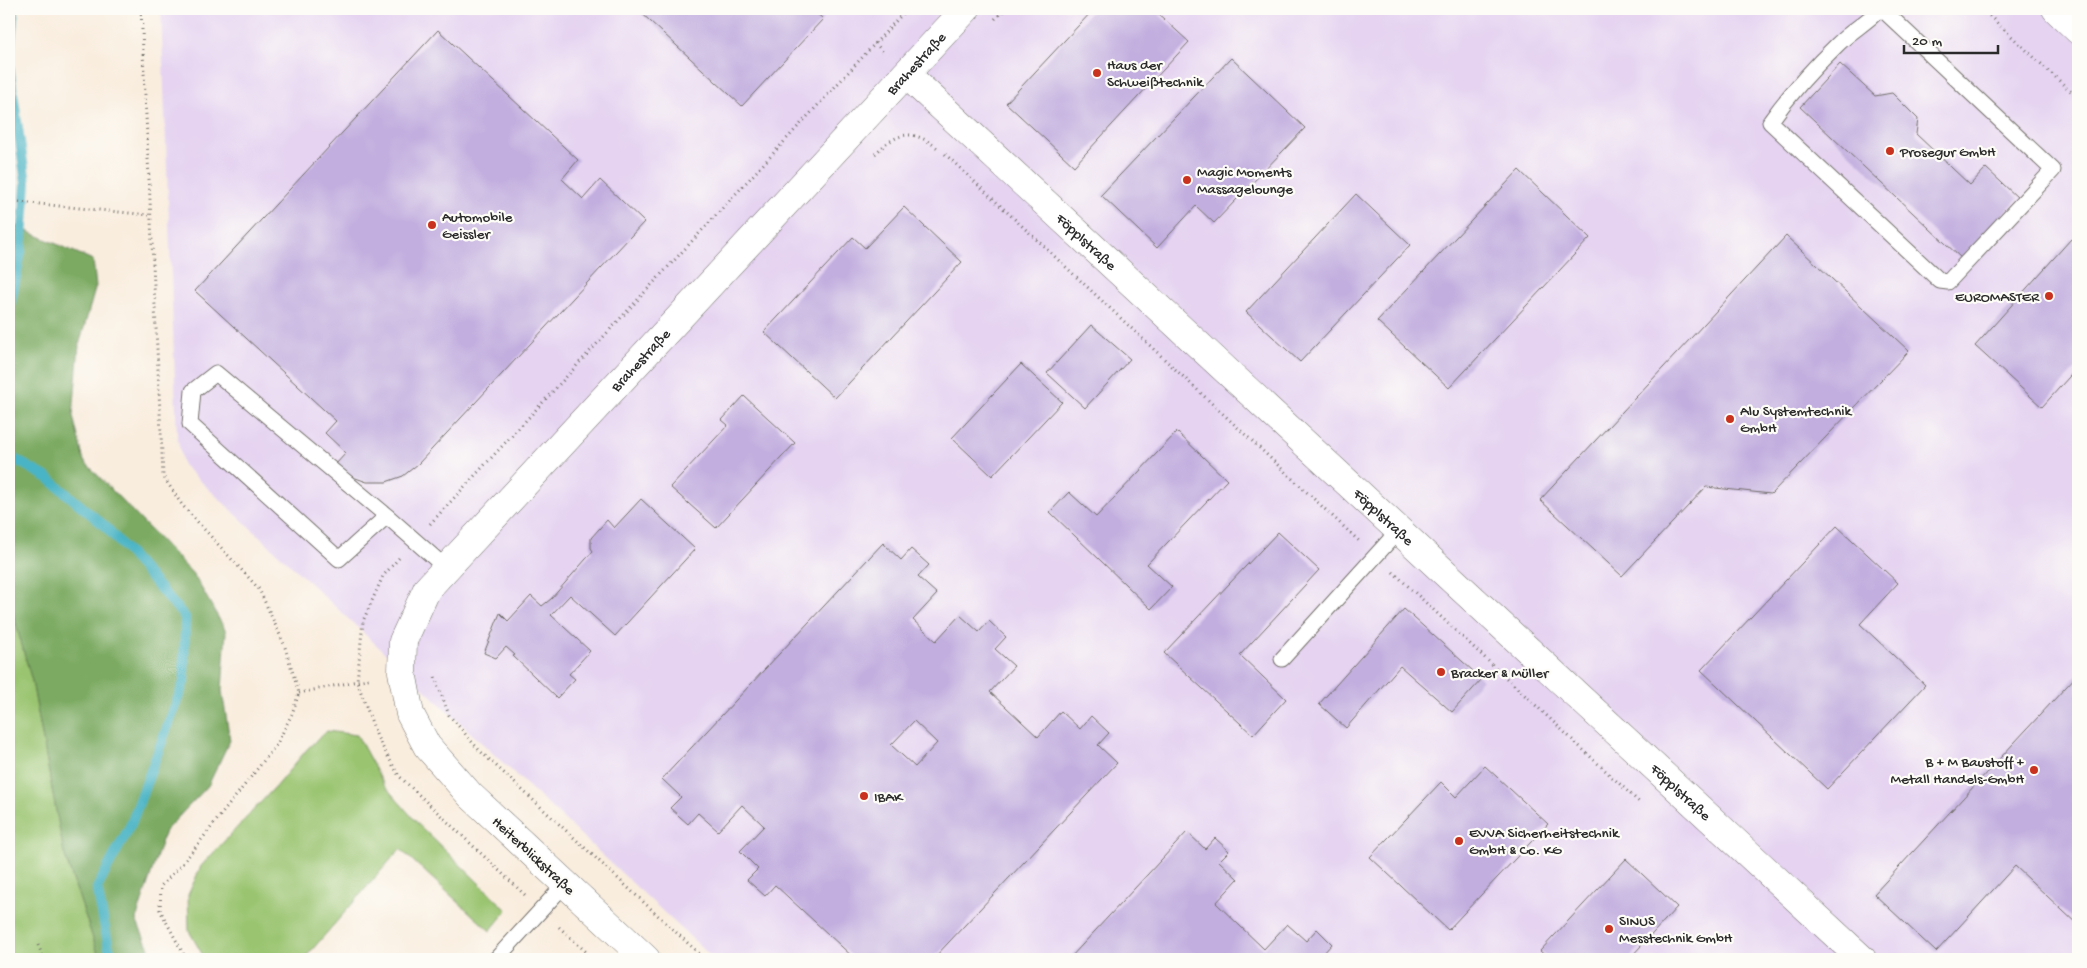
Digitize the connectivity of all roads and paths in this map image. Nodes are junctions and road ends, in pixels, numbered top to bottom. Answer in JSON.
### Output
{"nodes":[{"id":1,"x":141,"y":9,"type":"edge"},
{"id":2,"x":966,"y":9,"type":"edge"},
{"id":3,"x":1881,"y":9,"type":"edge"},
{"id":4,"x":1982,"y":9,"type":"edge"},
{"id":5,"x":2056,"y":9,"type":"edge"},
{"id":6,"x":2078,"y":30,"type":"edge"},
{"id":7,"x":142,"y":36,"type":"dead end"},
{"id":8,"x":907,"y":75,"type":"junction"},
{"id":9,"x":2078,"y":98,"type":"edge"},
{"id":10,"x":869,"y":161,"type":"dead end"},
{"id":11,"x":9,"y":201,"type":"edge"},
{"id":12,"x":149,"y":215,"type":"dead end"},
{"id":13,"x":387,"y":516,"type":"junction"},
{"id":14,"x":1399,"y":530,"type":"junction"},
{"id":15,"x":1375,"y":556,"type":"junction"},
{"id":16,"x":446,"y":568,"type":"junction"},
{"id":17,"x":1282,"y":659,"type":"dead end"},
{"id":18,"x":402,"y":672,"type":"junction"},
{"id":19,"x":427,"y":746,"type":"joint"},
{"id":20,"x":1639,"y":802,"type":"dead end"},
{"id":21,"x":565,"y":884,"type":"junction"},
{"id":22,"x":38,"y":945,"type":"dead end"},
{"id":23,"x":44,"y":959,"type":"edge"},
{"id":24,"x":186,"y":959,"type":"edge"},
{"id":25,"x":496,"y":959,"type":"edge"},
{"id":26,"x":646,"y":959,"type":"edge"},
{"id":27,"x":705,"y":959,"type":"edge"},
{"id":28,"x":1862,"y":959,"type":"edge"}],
"edges":[{"from":1,"to":7,"type":"path"},
{"from":2,"to":8,"type":"street","name":"Brahestraße"},
{"from":3,"to":3,"type":"lane"},
{"from":4,"to":9,"type":"path"},
{"from":5,"to":6,"type":"street"},
{"from":8,"to":14,"type":"street","name":"Föpplstraße"},
{"from":8,"to":16,"type":"street","name":"Brahestraße"},
{"from":10,"to":15,"type":"path"},
{"from":11,"to":12,"type":"path"},
{"from":13,"to":13,"type":"lane"},
{"from":13,"to":16,"type":"lane"},
{"from":14,"to":15,"type":"lane"},
{"from":14,"to":28,"type":"street","name":"Föpplstraße"},
{"from":15,"to":17,"type":"lane"},
{"from":15,"to":20,"type":"path"},
{"from":16,"to":18,"type":"street","name":"Brahestraße"},
{"from":18,"to":19,"type":"street","name":"Brahestraße"},
{"from":18,"to":24,"type":"path"},
{"from":18,"to":27,"type":"path"},
{"from":19,"to":21,"type":"street","name":"Heiterblickstraße"},
{"from":21,"to":25,"type":"lane"},
{"from":21,"to":26,"type":"street","name":"Heiterblickstraße"},
{"from":22,"to":23,"type":"path"}]}
